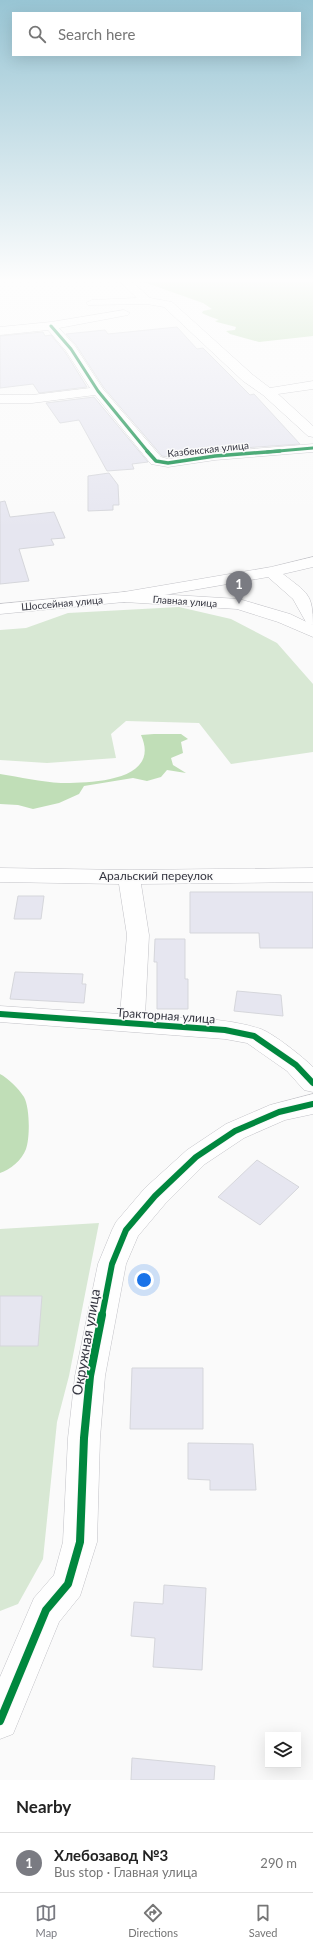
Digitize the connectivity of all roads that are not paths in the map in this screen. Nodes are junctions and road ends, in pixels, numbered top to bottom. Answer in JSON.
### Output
{"nodes":[{"id":1,"x":79,"y":362,"type":"edge"},
{"id":2,"x":231,"y":362,"type":"edge"},
{"id":3,"x":313,"y":385,"type":"edge"},
{"id":4,"x":98,"y":391,"type":"junction"},
{"id":5,"x":268,"y":392,"type":"junction"},
{"id":6,"x":0,"y":399,"type":"edge"},
{"id":7,"x":313,"y":432,"type":"edge"},
{"id":8,"x":313,"y":448,"type":"edge"},
{"id":9,"x":313,"y":562,"type":"edge"},
{"id":10,"x":271,"y":572,"type":"junction"},
{"id":11,"x":124,"y":597,"type":"junction"},
{"id":12,"x":0,"y":609,"type":"edge"},
{"id":13,"x":313,"y":620,"type":"edge"},
{"id":14,"x":313,"y":632,"type":"edge"},
{"id":15,"x":0,"y":875,"type":"edge"},
{"id":16,"x":313,"y":875,"type":"edge"},
{"id":17,"x":129,"y":877,"type":"junction"},
{"id":18,"x":0,"y":1014,"type":"edge"},
{"id":19,"x":132,"y":1022,"type":"junction"},
{"id":20,"x":313,"y":1083,"type":"edge"},
{"id":21,"x":313,"y":1104,"type":"edge"},
{"id":22,"x":0,"y":1721,"type":"edge"}],
"edges":[{"from":1,"to":4,"type":"street","name":"Казбекская улица"},
{"from":2,"to":5,"type":"street"},
{"from":3,"to":5,"type":"street"},
{"from":4,"to":6,"type":"street"},
{"from":4,"to":8,"type":"street","name":"Казбекская улица"},
{"from":5,"to":7,"type":"street"},
{"from":9,"to":10,"type":"street"},
{"from":10,"to":11,"type":"street"},
{"from":10,"to":13,"type":"street"},
{"from":11,"to":12,"type":"street","name":"Шоссейная улица"},
{"from":11,"to":14,"type":"street","name":"Главная улица"},
{"from":15,"to":17,"type":"street","name":"Аральский переулок"},
{"from":16,"to":17,"type":"street","name":"Аральский переулок"},
{"from":17,"to":19,"type":"street"},
{"from":18,"to":19,"type":"street","name":"Тракторная улица"},
{"from":19,"to":20,"type":"street","name":"Тракторная улица"},
{"from":21,"to":22,"type":"street","name":"Окружная улица"}]}
